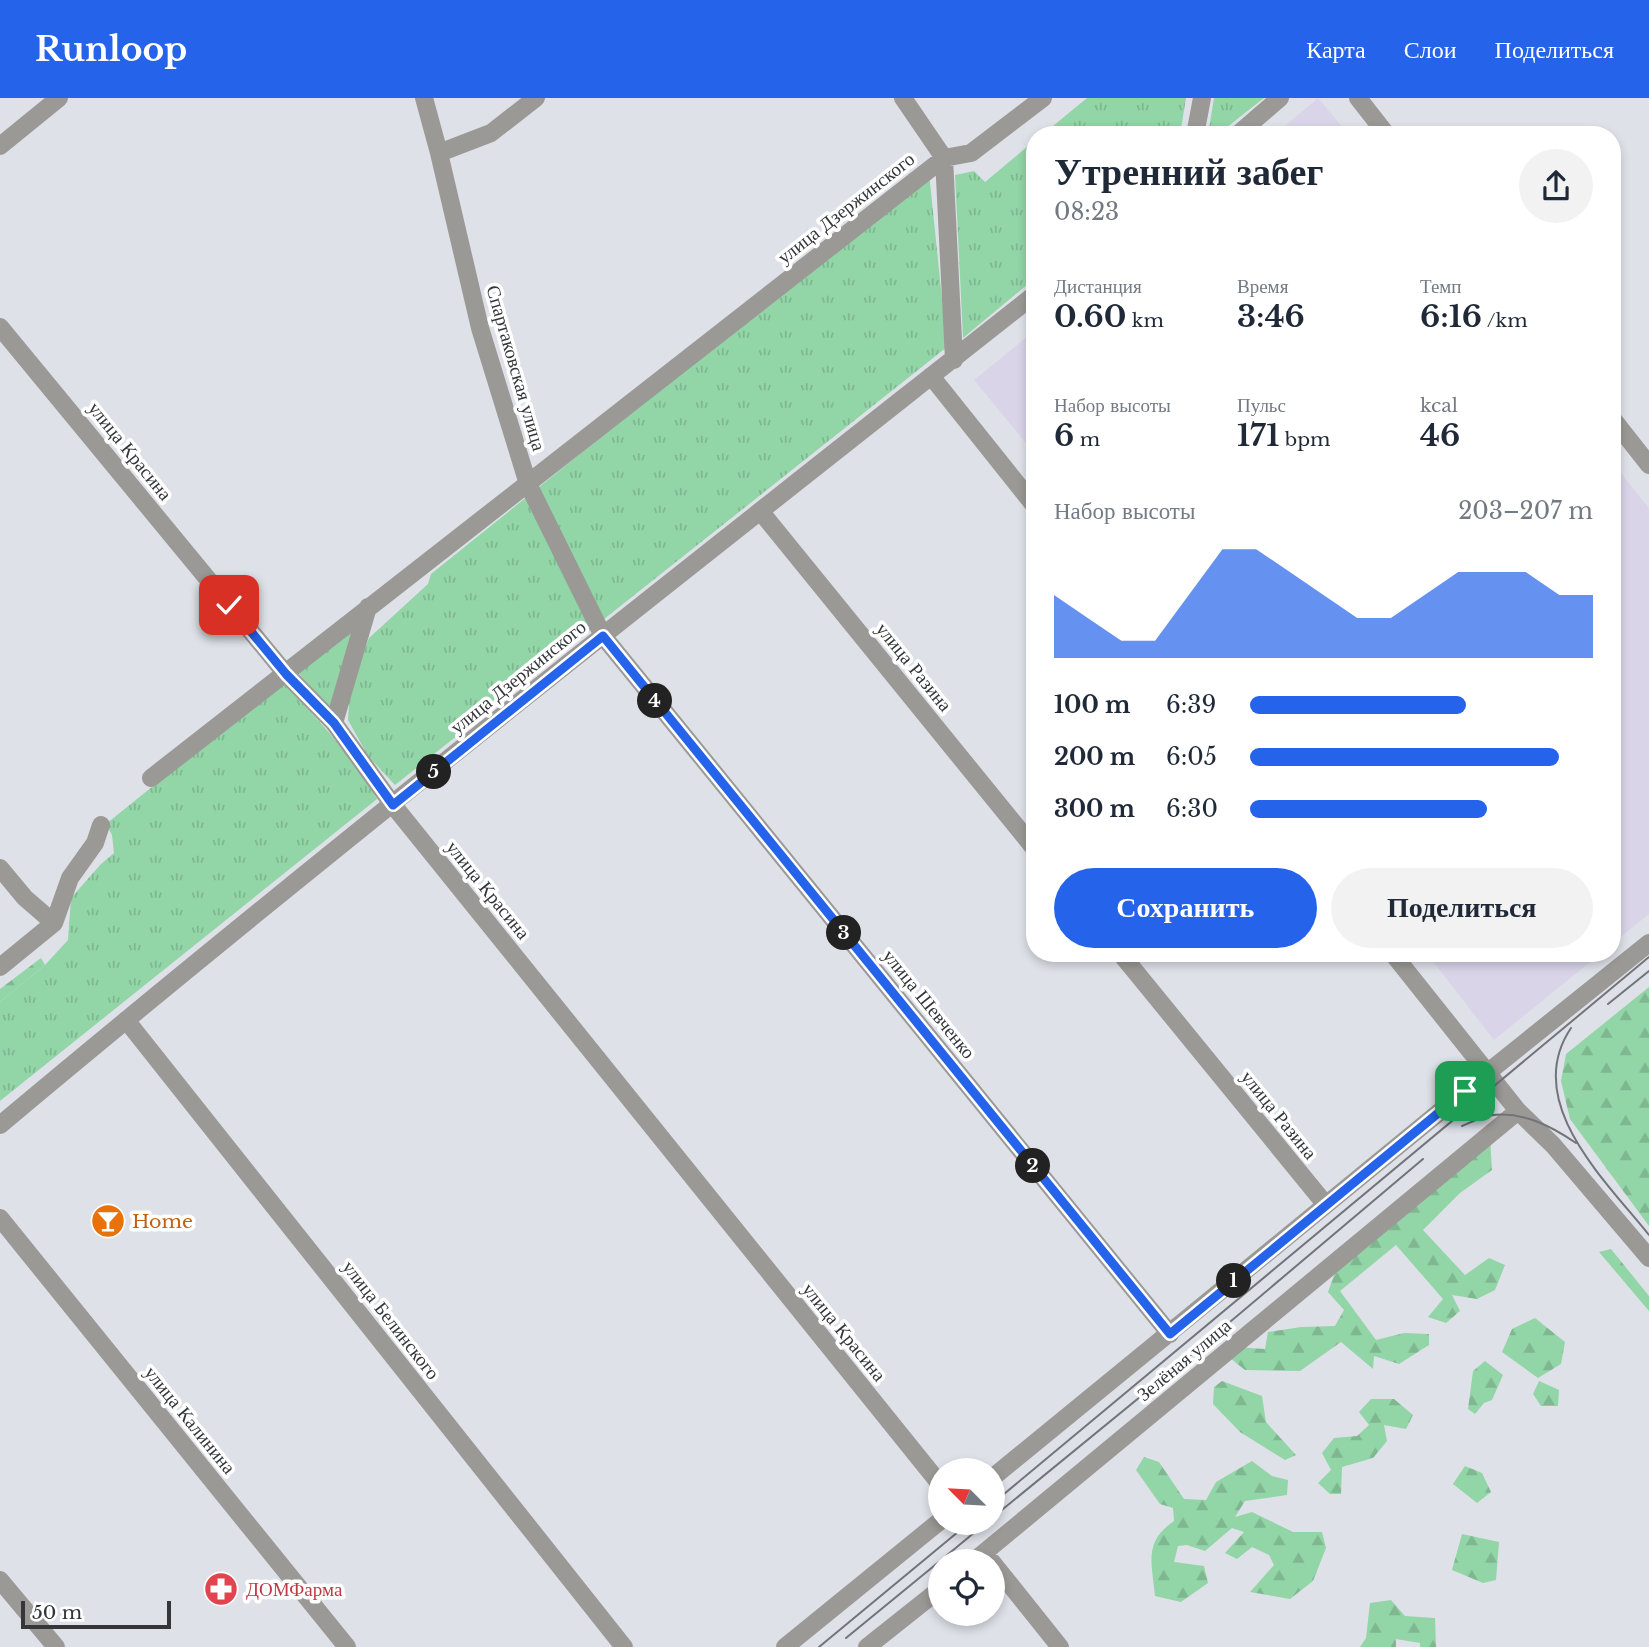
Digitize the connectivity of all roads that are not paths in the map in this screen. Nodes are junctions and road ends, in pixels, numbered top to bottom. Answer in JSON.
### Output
{"nodes":[{"id":1,"x":59,"y":98,"type":"edge"},
{"id":2,"x":424,"y":98,"type":"edge"},
{"id":3,"x":536,"y":98,"type":"edge"},
{"id":4,"x":903,"y":98,"type":"edge"},
{"id":5,"x":1043,"y":98,"type":"edge"},
{"id":6,"x":1202,"y":98,"type":"edge"},
{"id":7,"x":1280,"y":98,"type":"edge"},
{"id":8,"x":1358,"y":98,"type":"edge"},
{"id":9,"x":1197,"y":126,"type":"edge"},
{"id":10,"x":1247,"y":126,"type":"edge"},
{"id":11,"x":1380,"y":126,"type":"edge"},
{"id":12,"x":0,"y":146,"type":"edge"},
{"id":13,"x":439,"y":153,"type":"junction"},
{"id":14,"x":944,"y":158,"type":"junction"},
{"id":15,"x":1026,"y":302,"type":"edge"},
{"id":16,"x":0,"y":327,"type":"edge"},
{"id":17,"x":954,"y":360,"type":"junction"},
{"id":18,"x":931,"y":376,"type":"junction"},
{"id":19,"x":1621,"y":429,"type":"edge"},
{"id":20,"x":1649,"y":464,"type":"edge"},
{"id":21,"x":527,"y":484,"type":"junction"},
{"id":22,"x":1026,"y":495,"type":"edge"},
{"id":23,"x":761,"y":512,"type":"junction"},
{"id":24,"x":368,"y":607,"type":"junction"},
{"id":25,"x":603,"y":636,"type":"junction"},
{"id":26,"x":286,"y":674,"type":"junction"},
{"id":27,"x":334,"y":723,"type":"junction"},
{"id":28,"x":151,"y":778,"type":"dead end"},
{"id":29,"x":393,"y":805,"type":"junction"},
{"id":30,"x":101,"y":825,"type":"dead end"},
{"id":31,"x":1026,"y":838,"type":"edge"},
{"id":32,"x":0,"y":868,"type":"edge"},
{"id":33,"x":54,"y":923,"type":"junction"},
{"id":34,"x":1649,"y":943,"type":"edge"},
{"id":35,"x":1128,"y":962,"type":"edge"},
{"id":36,"x":1399,"y":962,"type":"edge"},
{"id":37,"x":0,"y":967,"type":"edge"},
{"id":38,"x":126,"y":1020,"type":"junction"},
{"id":39,"x":1487,"y":1073,"type":"junction"},
{"id":40,"x":1518,"y":1111,"type":"junction"},
{"id":41,"x":0,"y":1125,"type":"edge"},
{"id":42,"x":1326,"y":1205,"type":"junction"},
{"id":43,"x":0,"y":1218,"type":"edge"},
{"id":44,"x":1649,"y":1258,"type":"edge"},
{"id":45,"x":1170,"y":1334,"type":"junction"},
{"id":46,"x":1005,"y":1467,"type":"edge"},
{"id":47,"x":928,"y":1469,"type":"edge"},
{"id":48,"x":928,"y":1531,"type":"edge"},
{"id":49,"x":997,"y":1549,"type":"edge"},
{"id":50,"x":0,"y":1580,"type":"edge"},
{"id":51,"x":1005,"y":1582,"type":"edge"},
{"id":52,"x":928,"y":1599,"type":"edge"},
{"id":53,"x":57,"y":1647,"type":"edge"},
{"id":54,"x":347,"y":1647,"type":"edge"},
{"id":55,"x":624,"y":1647,"type":"edge"},
{"id":56,"x":785,"y":1647,"type":"edge"},
{"id":57,"x":867,"y":1647,"type":"edge"},
{"id":58,"x":1060,"y":1647,"type":"edge"}],
"edges":[{"from":1,"to":12,"type":"street"},
{"from":2,"to":13,"type":"street","name":"Спартаковская улица"},
{"from":3,"to":13,"type":"street"},
{"from":4,"to":14,"type":"street"},
{"from":5,"to":14,"type":"street","name":"улица Дзержинского"},
{"from":6,"to":9,"type":"street"},
{"from":7,"to":10,"type":"street"},
{"from":8,"to":11,"type":"street"},
{"from":13,"to":21,"type":"street","name":"Спартаковская улица"},
{"from":14,"to":17,"type":"street"},
{"from":14,"to":21,"type":"street","name":"улица Дзержинского"},
{"from":15,"to":17,"type":"street","name":"улица Дзержинского"},
{"from":16,"to":26,"type":"street","name":"улица Красина"},
{"from":17,"to":18,"type":"street","name":"улица Дзержинского"},
{"from":18,"to":22,"type":"street"},
{"from":18,"to":23,"type":"street","name":"улица Дзержинского"},
{"from":19,"to":20,"type":"street"},
{"from":21,"to":24,"type":"street","name":"улица Дзержинского"},
{"from":21,"to":25,"type":"street","name":"Спартаковская улица"},
{"from":23,"to":25,"type":"street","name":"улица Дзержинского"},
{"from":23,"to":31,"type":"street","name":"улица Разина"},
{"from":24,"to":26,"type":"street","name":"улица Дзержинского"},
{"from":24,"to":27,"type":"street"},
{"from":25,"to":29,"type":"street","name":"улица Дзержинского"},
{"from":25,"to":45,"type":"street","name":"улица Шевченко"},
{"from":26,"to":27,"type":"street","name":"улица Красина"},
{"from":26,"to":28,"type":"street","name":"улица Дзержинского"},
{"from":27,"to":29,"type":"street","name":"улица Красина"},
{"from":29,"to":38,"type":"street","name":"улица Дзержинского"},
{"from":29,"to":47,"type":"street","name":"улица Красина"},
{"from":30,"to":33,"type":"street"},
{"from":32,"to":33,"type":"street"},
{"from":33,"to":37,"type":"street"},
{"from":34,"to":39,"type":"street","name":"Зелёная улица"},
{"from":35,"to":42,"type":"street","name":"улица Разина"},
{"from":36,"to":39,"type":"street"},
{"from":38,"to":41,"type":"street","name":"улица Дзержинского"},
{"from":38,"to":55,"type":"street","name":"улица Белинского"},
{"from":39,"to":40,"type":"street"},
{"from":39,"to":42,"type":"street","name":"Зелёная улица"},
{"from":40,"to":44,"type":"street"},
{"from":40,"to":49,"type":"street","name":"Зелёная улица"},
{"from":42,"to":45,"type":"street","name":"Зелёная улица"},
{"from":43,"to":54,"type":"street","name":"улица Калинина"},
{"from":45,"to":46,"type":"street","name":"Зелёная улица"},
{"from":48,"to":56,"type":"street"},
{"from":50,"to":53,"type":"street"},
{"from":51,"to":58,"type":"street"},
{"from":52,"to":57,"type":"street"}]}
